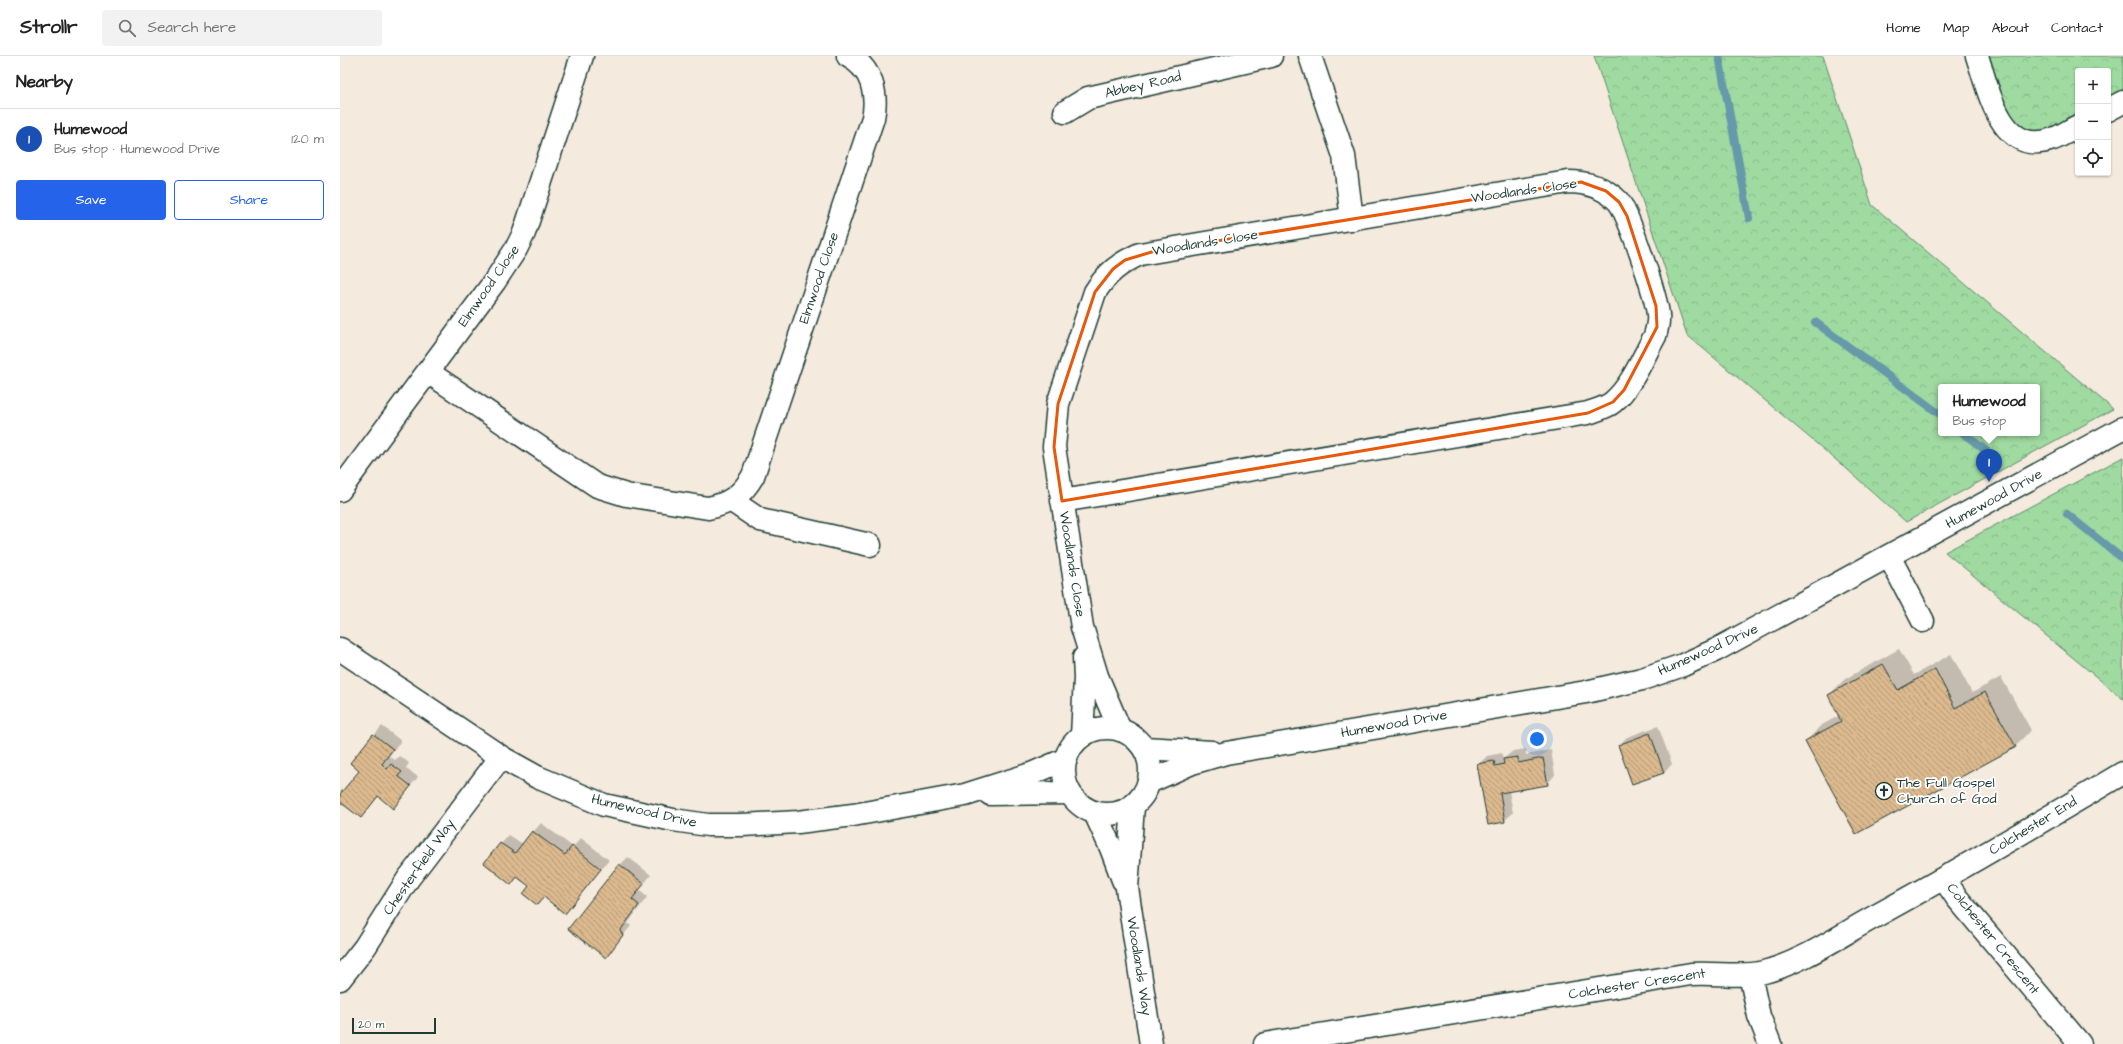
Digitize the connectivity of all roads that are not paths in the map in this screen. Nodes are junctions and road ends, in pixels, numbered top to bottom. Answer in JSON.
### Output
{"nodes":[{"id":1,"x":582,"y":56,"type":"edge"},
{"id":2,"x":848,"y":56,"type":"edge"},
{"id":3,"x":1271,"y":56,"type":"edge"},
{"id":4,"x":1310,"y":56,"type":"edge"},
{"id":5,"x":1977,"y":56,"type":"edge"},
{"id":6,"x":2123,"y":102,"type":"edge"},
{"id":7,"x":2111,"y":108,"type":"edge"},
{"id":8,"x":1065,"y":112,"type":"dead end"},
{"id":9,"x":2075,"y":128,"type":"edge"},
{"id":10,"x":1352,"y":218,"type":"junction"},
{"id":11,"x":428,"y":372,"type":"junction"},
{"id":12,"x":2123,"y":428,"type":"edge"},
{"id":13,"x":340,"y":490,"type":"edge"},
{"id":14,"x":732,"y":501,"type":"junction"},
{"id":15,"x":1062,"y":501,"type":"junction"},
{"id":16,"x":870,"y":545,"type":"dead end"},
{"id":17,"x":1889,"y":556,"type":"junction"},
{"id":18,"x":1923,"y":621,"type":"dead end"},
{"id":19,"x":1082,"y":627,"type":"junction"},
{"id":20,"x":340,"y":649,"type":"edge"},
{"id":21,"x":1120,"y":730,"type":"junction"},
{"id":22,"x":1082,"y":736,"type":"junction"},
{"id":23,"x":1144,"y":748,"type":"junction"},
{"id":24,"x":1226,"y":753,"type":"junction"},
{"id":25,"x":501,"y":757,"type":"junction"},
{"id":26,"x":1066,"y":759,"type":"junction"},
{"id":27,"x":2123,"y":773,"type":"edge"},
{"id":28,"x":1149,"y":782,"type":"junction"},
{"id":29,"x":1070,"y":793,"type":"junction"},
{"id":30,"x":965,"y":795,"type":"junction"},
{"id":31,"x":1133,"y":806,"type":"junction"},
{"id":32,"x":1094,"y":813,"type":"junction"},
{"id":33,"x":1944,"y":879,"type":"junction"},
{"id":34,"x":1127,"y":888,"type":"junction"},
{"id":35,"x":1750,"y":974,"type":"junction"},
{"id":36,"x":340,"y":979,"type":"edge"},
{"id":37,"x":1151,"y":1044,"type":"edge"},
{"id":38,"x":1265,"y":1044,"type":"edge"},
{"id":39,"x":1770,"y":1044,"type":"edge"},
{"id":40,"x":2080,"y":1044,"type":"edge"}],
"edges":[{"from":1,"to":11,"type":"street","name":"Elmwood Close"},
{"from":2,"to":14,"type":"street","name":"Elmwood Close"},
{"from":3,"to":8,"type":"street","name":"Abbey Road"},
{"from":4,"to":10,"type":"street"},
{"from":5,"to":9,"type":"street"},
{"from":6,"to":7,"type":"street"},
{"from":10,"to":15,"type":"street","name":"Woodlands Close"},
{"from":10,"to":15,"type":"street","name":"Woodlands Close"},
{"from":11,"to":13,"type":"street","name":"Elmwood Close"},
{"from":11,"to":14,"type":"street","name":"Elmwood Close"},
{"from":12,"to":17,"type":"street","name":"Humewood Drive"},
{"from":14,"to":16,"type":"street"},
{"from":15,"to":19,"type":"street","name":"Woodlands Close"},
{"from":17,"to":18,"type":"street"},
{"from":17,"to":24,"type":"street","name":"Humewood Drive"},
{"from":19,"to":21,"type":"street","name":"Woodlands Close"},
{"from":19,"to":22,"type":"street","name":"Woodlands Close"},
{"from":20,"to":25,"type":"street","name":"Humewood Drive"},
{"from":21,"to":22,"type":"street"},
{"from":21,"to":23,"type":"street"},
{"from":22,"to":26,"type":"street"},
{"from":23,"to":24,"type":"street","name":"Humewood Drive"},
{"from":23,"to":28,"type":"street"},
{"from":24,"to":28,"type":"street","name":"Humewood Drive"},
{"from":25,"to":30,"type":"street","name":"Humewood Drive"},
{"from":25,"to":36,"type":"street","name":"Chesterfield Way"},
{"from":26,"to":29,"type":"street"},
{"from":26,"to":30,"type":"street","name":"Humewood Drive"},
{"from":27,"to":33,"type":"street","name":"Colchester End"},
{"from":28,"to":31,"type":"street"},
{"from":29,"to":30,"type":"street","name":"Humewood Drive"},
{"from":29,"to":32,"type":"street"},
{"from":31,"to":32,"type":"street"},
{"from":31,"to":34,"type":"street","name":"Woodlands Way"},
{"from":32,"to":34,"type":"street","name":"Woodlands Way"},
{"from":33,"to":35,"type":"street","name":"Colchester Crescent"},
{"from":33,"to":40,"type":"street","name":"Colchester Crescent"},
{"from":34,"to":37,"type":"street","name":"Woodlands Way"},
{"from":35,"to":38,"type":"street","name":"Colchester Crescent"},
{"from":35,"to":39,"type":"street"}]}
